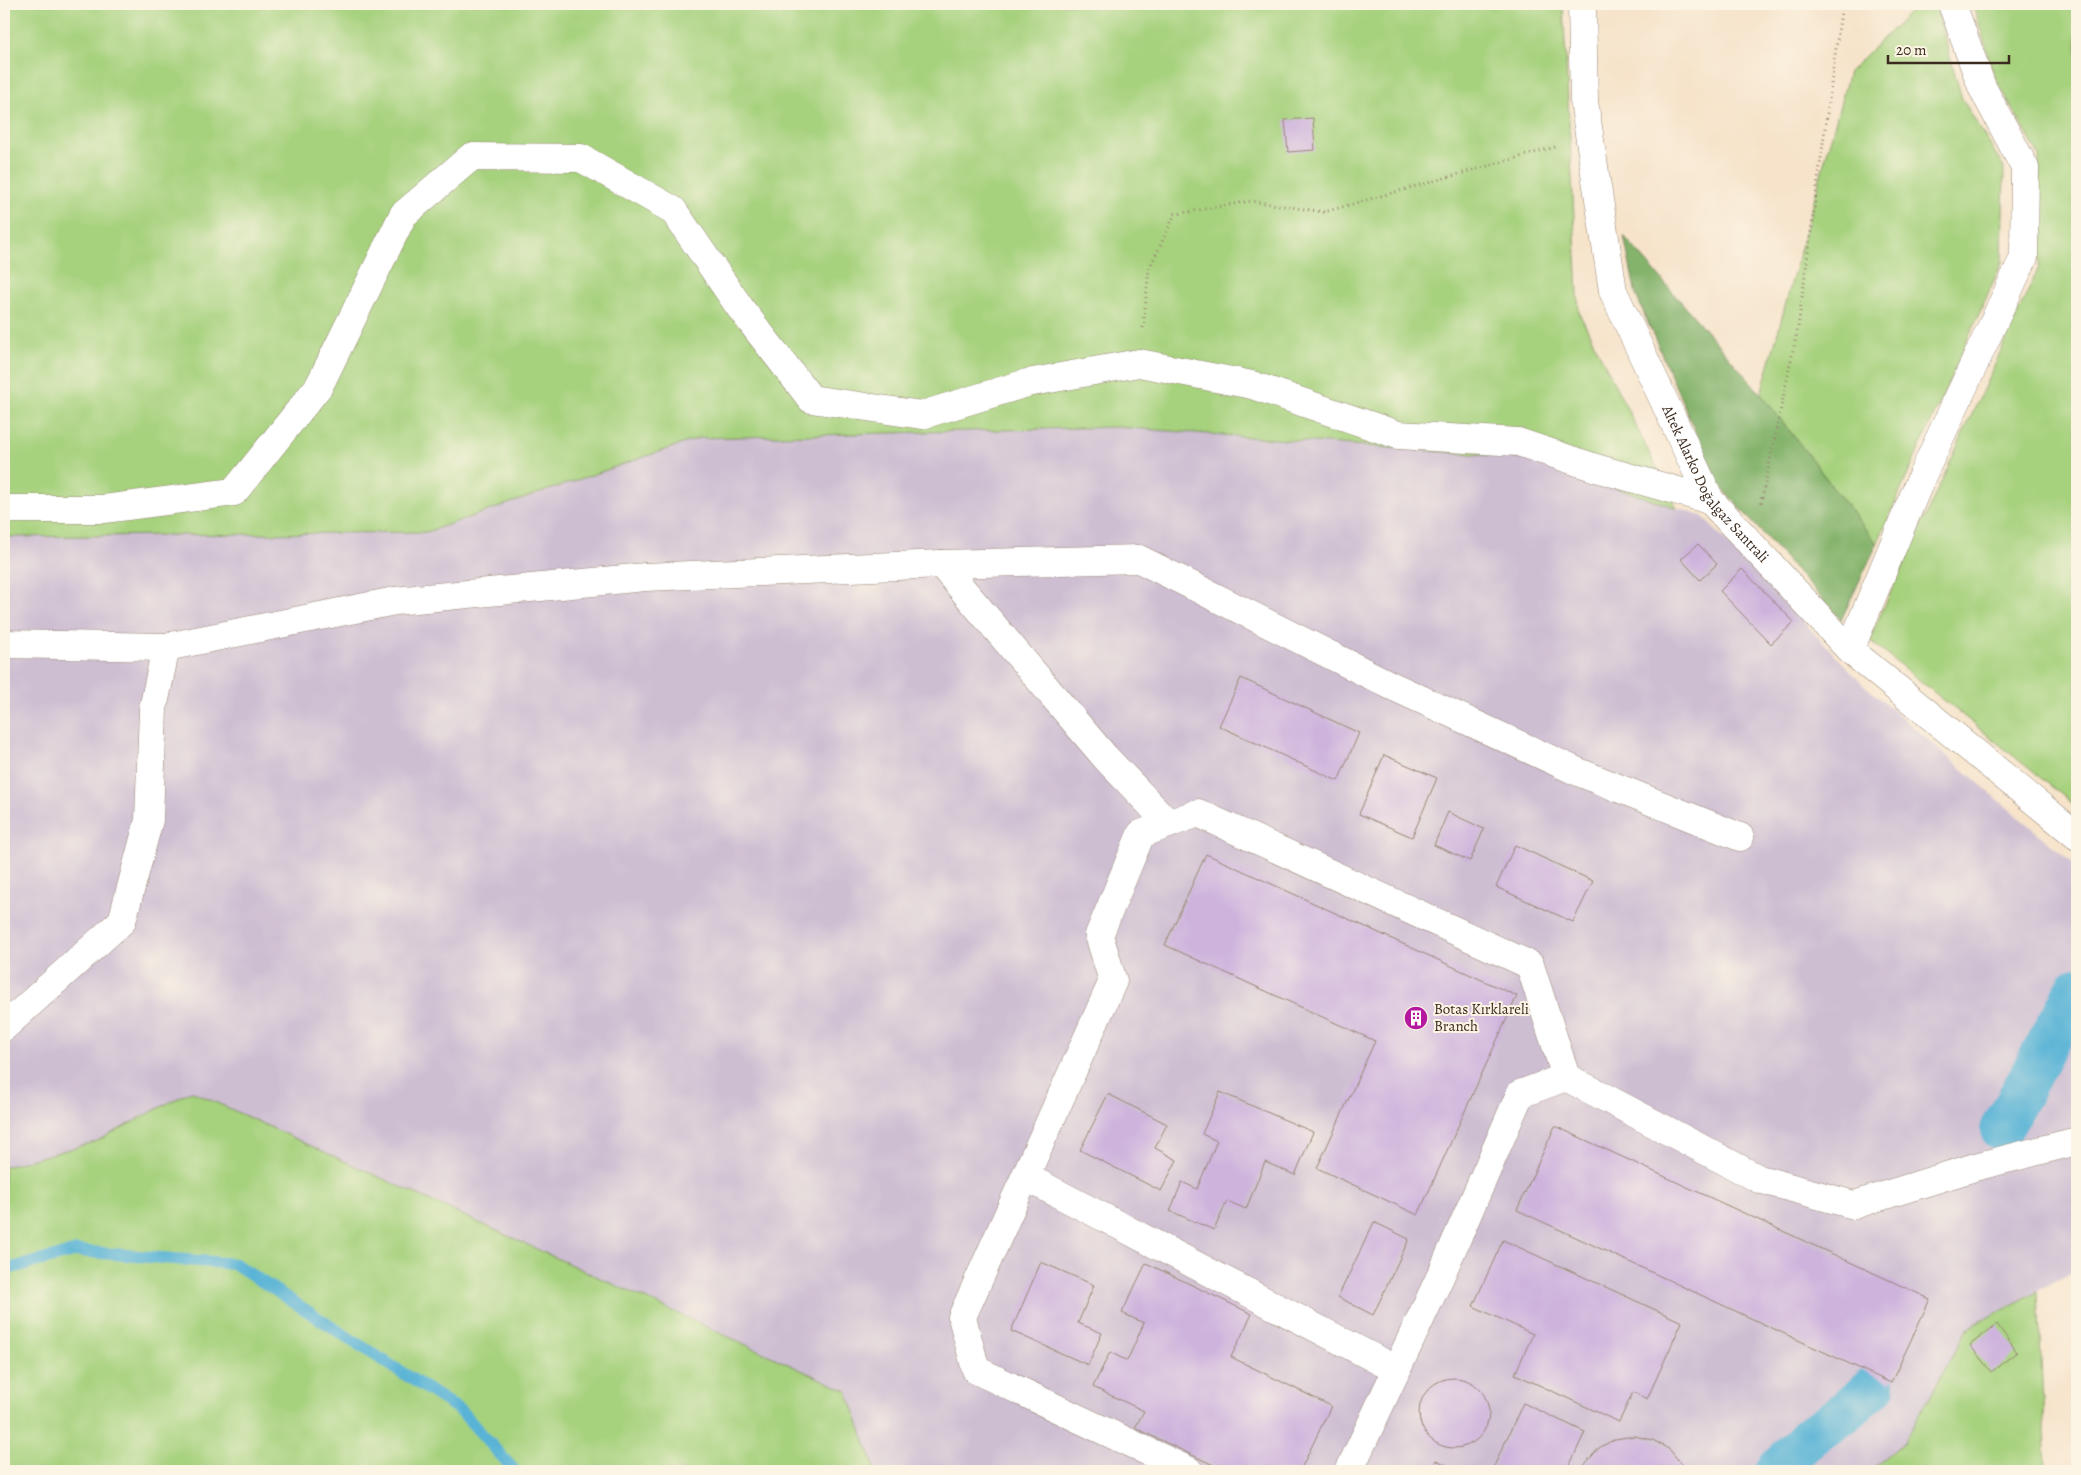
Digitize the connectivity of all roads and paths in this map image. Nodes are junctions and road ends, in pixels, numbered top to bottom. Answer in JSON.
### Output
{"nodes":[{"id":1,"x":1582,"y":4,"type":"edge"},
{"id":2,"x":1842,"y":4,"type":"edge"},
{"id":3,"x":1952,"y":4,"type":"edge"},
{"id":4,"x":1589,"y":137,"type":"junction"},
{"id":5,"x":1139,"y":363,"type":"junction"},
{"id":6,"x":1710,"y":500,"type":"junction"},
{"id":7,"x":4,"y":509,"type":"edge"},
{"id":8,"x":1752,"y":545,"type":"junction"},
{"id":9,"x":942,"y":564,"type":"junction"},
{"id":10,"x":4,"y":644,"type":"edge"},
{"id":11,"x":166,"y":647,"type":"junction"},
{"id":12,"x":1850,"y":650,"type":"junction"},
{"id":13,"x":1169,"y":824,"type":"junction"},
{"id":14,"x":1740,"y":836,"type":"dead end"},
{"id":15,"x":2077,"y":836,"type":"edge"},
{"id":16,"x":4,"y":1028,"type":"edge"},
{"id":17,"x":1566,"y":1077,"type":"junction"},
{"id":18,"x":2077,"y":1141,"type":"edge"},
{"id":19,"x":1026,"y":1177,"type":"junction"},
{"id":20,"x":1397,"y":1370,"type":"junction"},
{"id":21,"x":1190,"y":1471,"type":"edge"},
{"id":22,"x":1349,"y":1471,"type":"edge"}],
"edges":[{"from":1,"to":4,"type":"street","name":"Altek Alarko Doğalgaz Santrali"},
{"from":2,"to":8,"type":"path"},
{"from":3,"to":12,"type":"street"},
{"from":4,"to":5,"type":"path"},
{"from":4,"to":6,"type":"street","name":"Altek Alarko Doğalgaz Santrali"},
{"from":5,"to":6,"type":"street"},
{"from":5,"to":7,"type":"street"},
{"from":6,"to":8,"type":"street","name":"Altek Alarko Doğalgaz Santrali"},
{"from":8,"to":12,"type":"street","name":"Altek Alarko Doğalgaz Santrali"},
{"from":9,"to":11,"type":"street"},
{"from":9,"to":13,"type":"street"},
{"from":9,"to":14,"type":"street"},
{"from":10,"to":11,"type":"street"},
{"from":11,"to":16,"type":"street"},
{"from":12,"to":15,"type":"street","name":"Altek Alarko Doğalgaz Santrali"},
{"from":13,"to":17,"type":"street"},
{"from":13,"to":19,"type":"street"},
{"from":17,"to":18,"type":"street"},
{"from":17,"to":20,"type":"street"},
{"from":19,"to":20,"type":"street"},
{"from":19,"to":21,"type":"street"},
{"from":20,"to":22,"type":"street"}]}
